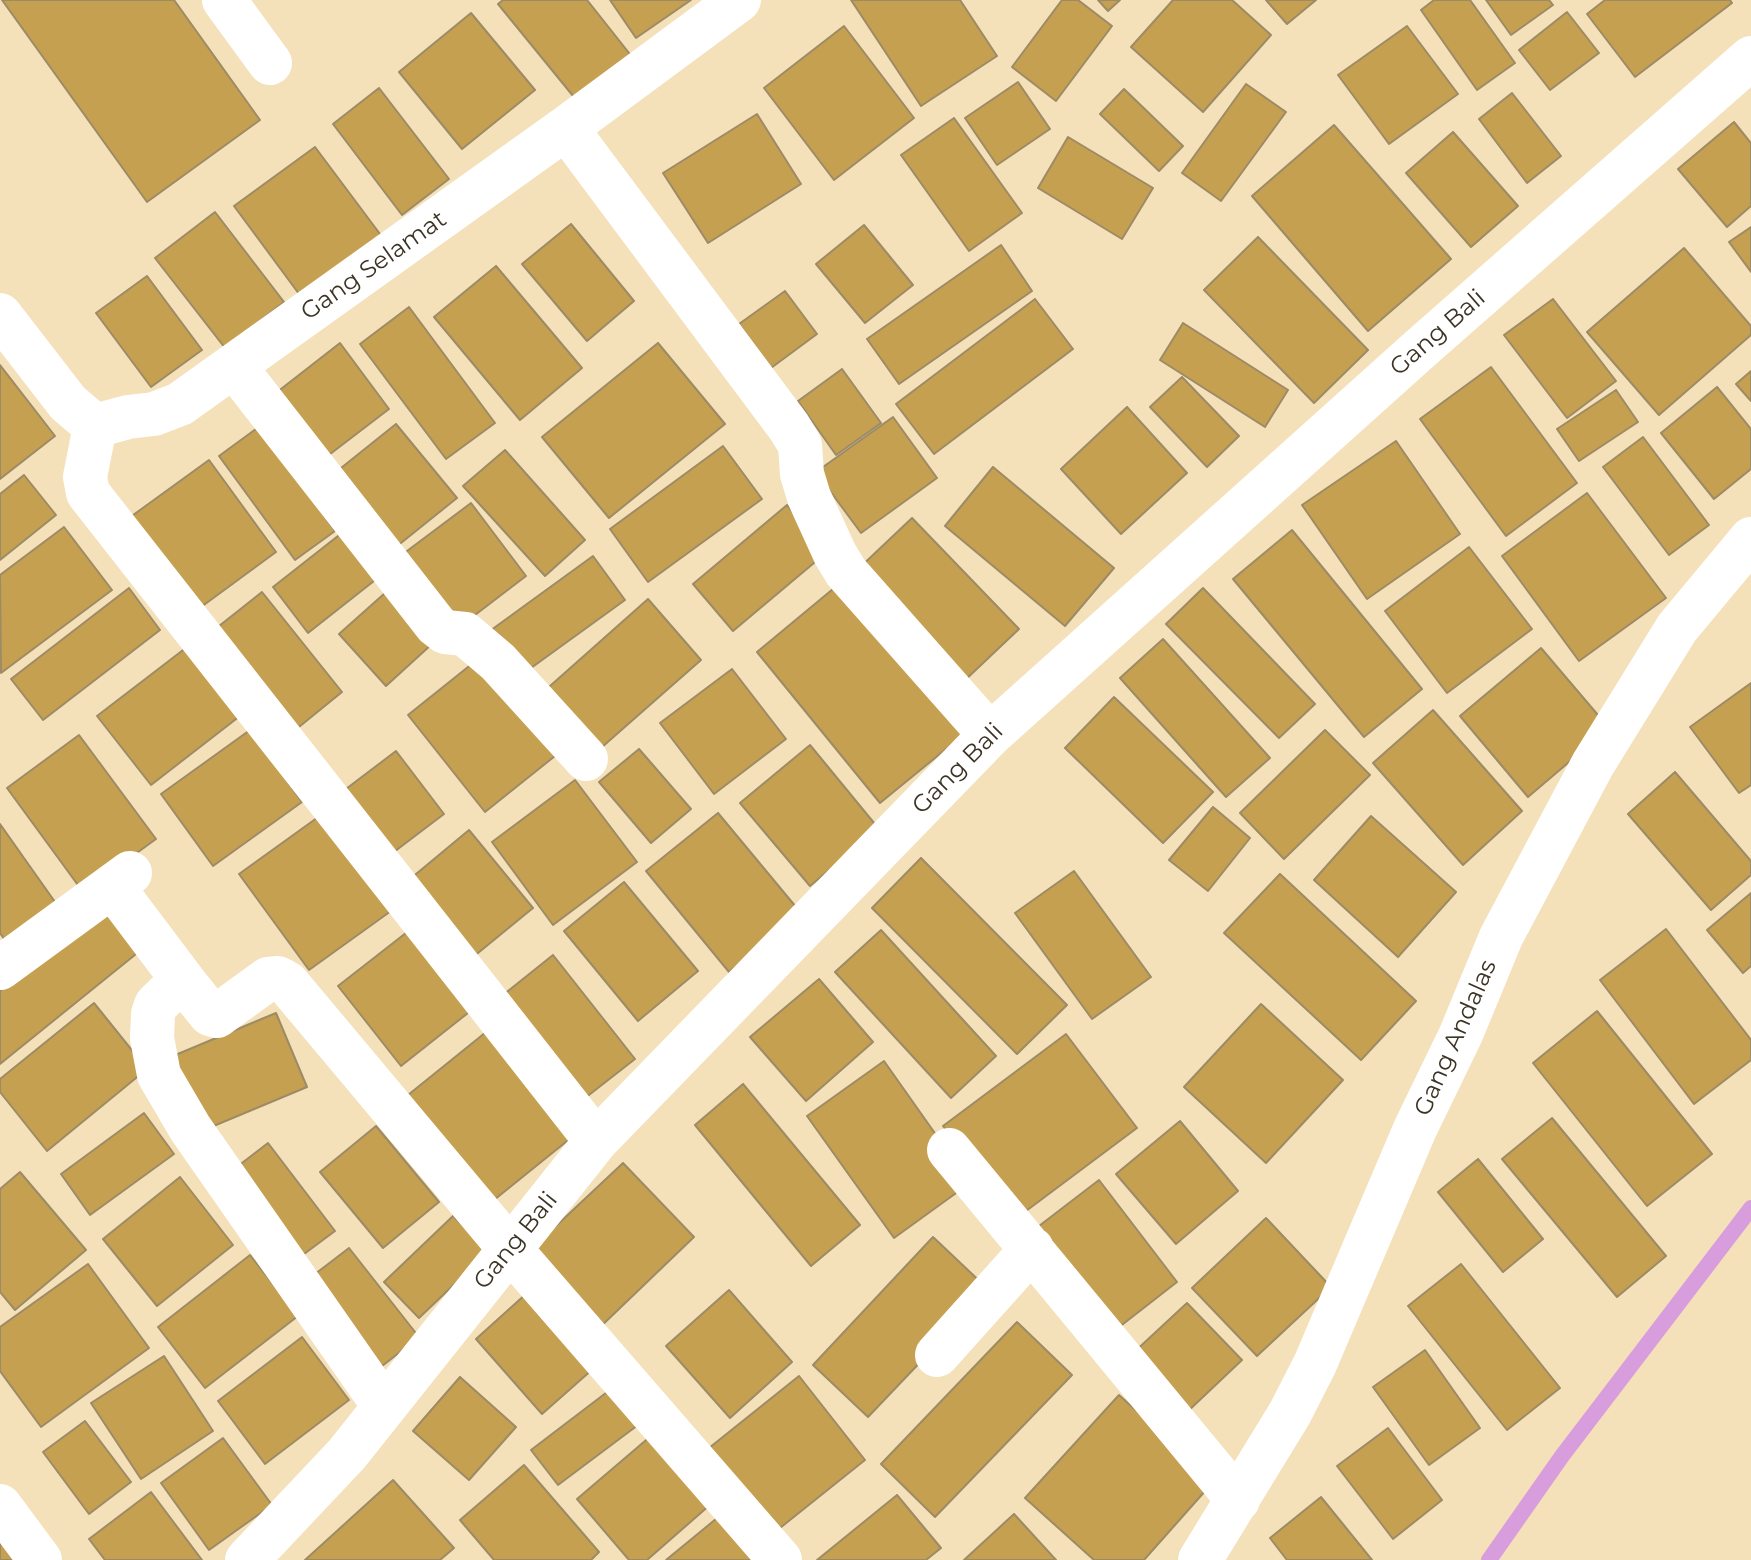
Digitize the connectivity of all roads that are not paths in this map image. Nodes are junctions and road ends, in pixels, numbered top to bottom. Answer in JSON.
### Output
{"nodes":[{"id":1,"x":224,"y":0,"type":"edge"},
{"id":2,"x":739,"y":0,"type":"edge"},
{"id":3,"x":1751,"y":58,"type":"edge"},
{"id":4,"x":270,"y":63,"type":"dead end"},
{"id":5,"x":566,"y":128,"type":"junction"},
{"id":6,"x":4,"y":329,"type":"edge"},
{"id":7,"x":234,"y":366,"type":"junction"},
{"id":8,"x":95,"y":426,"type":"junction"},
{"id":9,"x":1751,"y":539,"type":"edge"},
{"id":10,"x":990,"y":735,"type":"junction"},
{"id":11,"x":586,"y":759,"type":"dead end"},
{"id":12,"x":0,"y":968,"type":"edge"},
{"id":13,"x":185,"y":983,"type":"junction"},
{"id":14,"x":596,"y":1141,"type":"junction"},
{"id":15,"x":949,"y":1150,"type":"dead end"},
{"id":16,"x":510,"y":1249,"type":"junction"},
{"id":17,"x":1032,"y":1249,"type":"junction"},
{"id":18,"x":937,"y":1355,"type":"dead end"},
{"id":19,"x":384,"y":1406,"type":"junction"},
{"id":20,"x":1238,"y":1500,"type":"junction"},
{"id":21,"x":0,"y":1506,"type":"edge"},
{"id":22,"x":40,"y":1560,"type":"edge"},
{"id":23,"x":247,"y":1560,"type":"edge"},
{"id":24,"x":780,"y":1560,"type":"edge"},
{"id":25,"x":1200,"y":1560,"type":"edge"}],
"edges":[{"from":1,"to":4,"type":"street"},
{"from":2,"to":5,"type":"street","name":"Gang Selamat"},
{"from":3,"to":10,"type":"street","name":"Gang Bali"},
{"from":5,"to":7,"type":"street","name":"Gang Selamat"},
{"from":5,"to":10,"type":"street"},
{"from":6,"to":8,"type":"street"},
{"from":7,"to":8,"type":"street","name":"Gang Selamat"},
{"from":7,"to":11,"type":"street"},
{"from":8,"to":14,"type":"street"},
{"from":9,"to":20,"type":"street","name":"Gang Andalas"},
{"from":10,"to":14,"type":"street","name":"Gang Bali"},
{"from":12,"to":13,"type":"street"},
{"from":13,"to":16,"type":"street"},
{"from":13,"to":19,"type":"street"},
{"from":14,"to":16,"type":"street","name":"Gang Bali"},
{"from":15,"to":17,"type":"street"},
{"from":16,"to":19,"type":"street","name":"Gang Bali"},
{"from":16,"to":24,"type":"street"},
{"from":17,"to":18,"type":"street"},
{"from":17,"to":20,"type":"street"},
{"from":19,"to":23,"type":"street","name":"Gang Bali"},
{"from":20,"to":25,"type":"street","name":"Gang Andalas"},
{"from":21,"to":22,"type":"street"}]}
